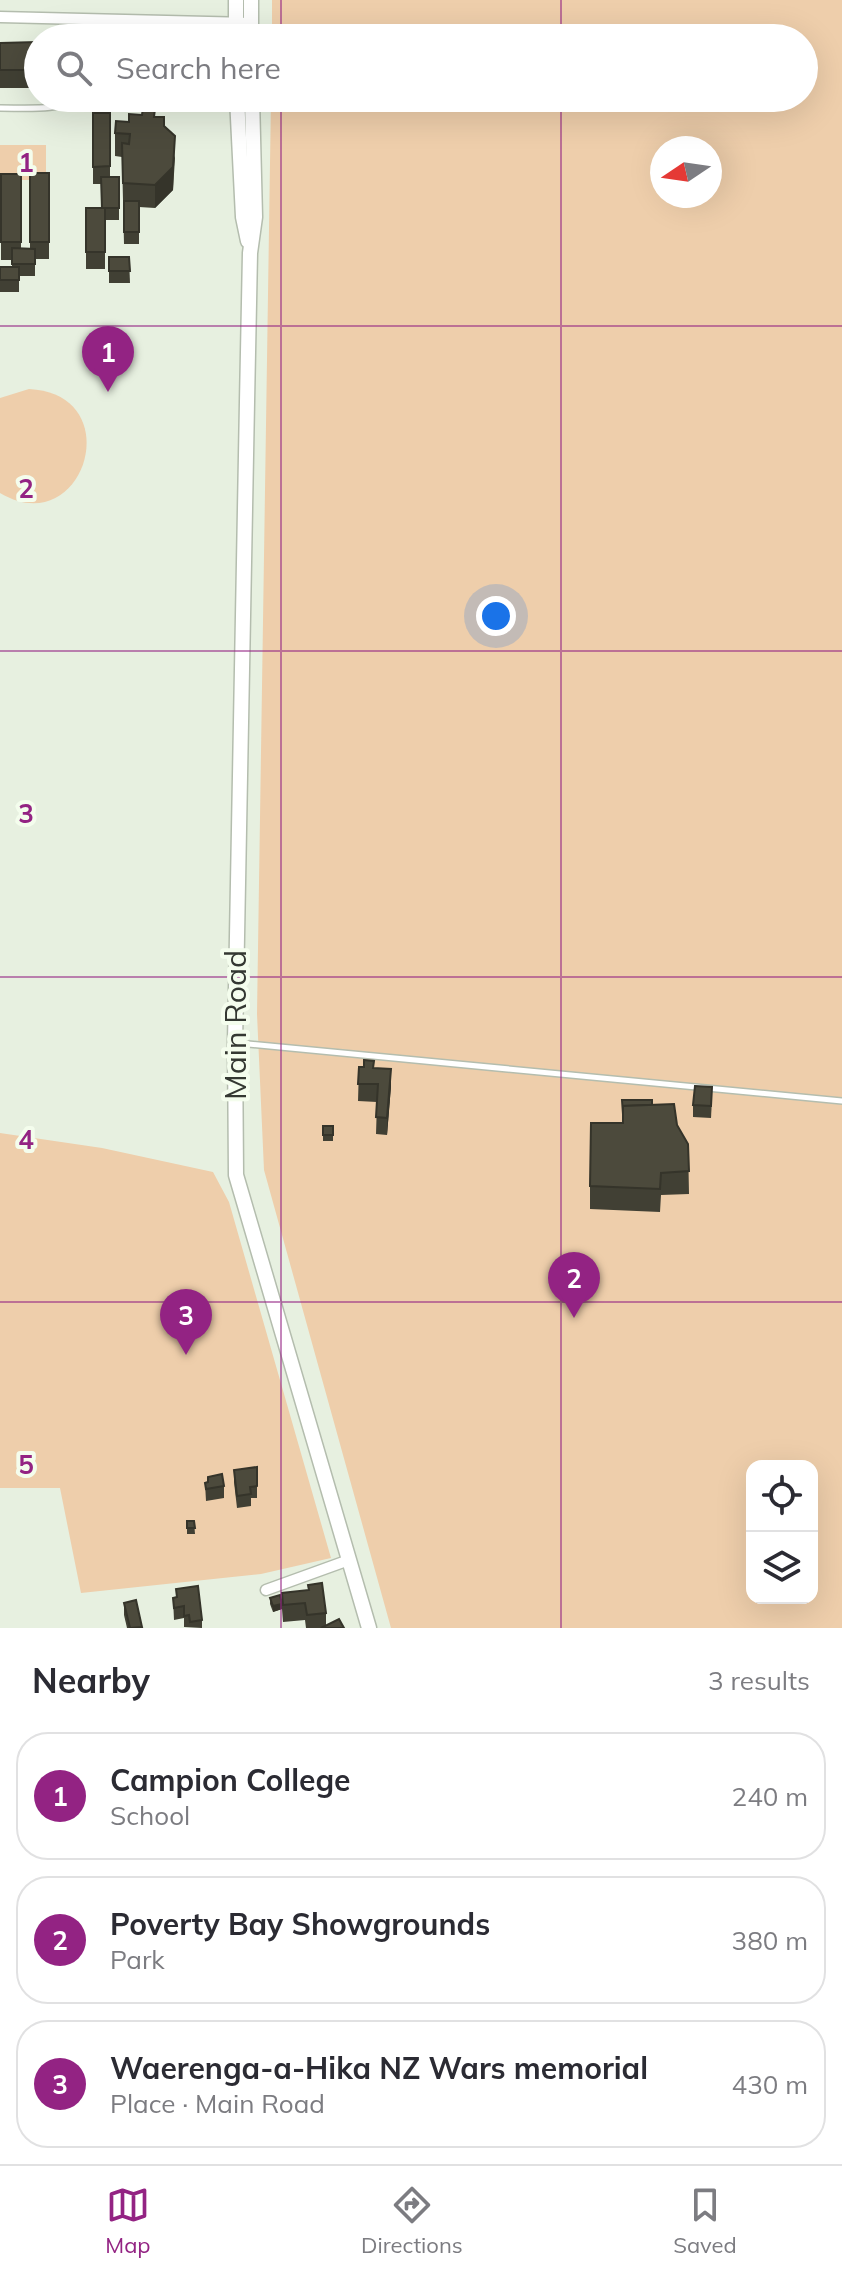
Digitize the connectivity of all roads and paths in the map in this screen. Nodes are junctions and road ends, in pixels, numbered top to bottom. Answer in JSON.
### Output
{"nodes":[{"id":1,"x":236,"y":0,"type":"edge"},
{"id":2,"x":251,"y":0,"type":"edge"},
{"id":3,"x":0,"y":17,"type":"edge"},
{"id":4,"x":153,"y":19,"type":"junction"},
{"id":5,"x":152,"y":24,"type":"edge"},
{"id":6,"x":194,"y":24,"type":"edge"},
{"id":7,"x":242,"y":24,"type":"edge"},
{"id":8,"x":245,"y":24,"type":"edge"},
{"id":9,"x":0,"y":108,"type":"edge"},
{"id":10,"x":24,"y":108,"type":"edge"},
{"id":11,"x":238,"y":112,"type":"edge"},
{"id":12,"x":252,"y":112,"type":"edge"},
{"id":13,"x":250,"y":253,"type":"junction"},
{"id":14,"x":235,"y":1043,"type":"junction"},
{"id":15,"x":842,"y":1101,"type":"edge"},
{"id":16,"x":349,"y":1560,"type":"junction"},
{"id":17,"x":266,"y":1590,"type":"dead end"},
{"id":18,"x":369,"y":1628,"type":"edge"}],
"edges":[{"from":1,"to":7,"type":"main road"},
{"from":2,"to":8,"type":"main road"},
{"from":3,"to":4,"type":"street"},
{"from":4,"to":5,"type":"lane"},
{"from":4,"to":6,"type":"street"},
{"from":9,"to":10,"type":"lane"},
{"from":11,"to":13,"type":"main road"},
{"from":12,"to":13,"type":"main road"},
{"from":13,"to":14,"type":"main road","name":"Main Road"},
{"from":14,"to":15,"type":"lane"},
{"from":14,"to":16,"type":"main road","name":"Main Road"},
{"from":16,"to":17,"type":"street"},
{"from":16,"to":18,"type":"main road","name":"Main Road"}]}
